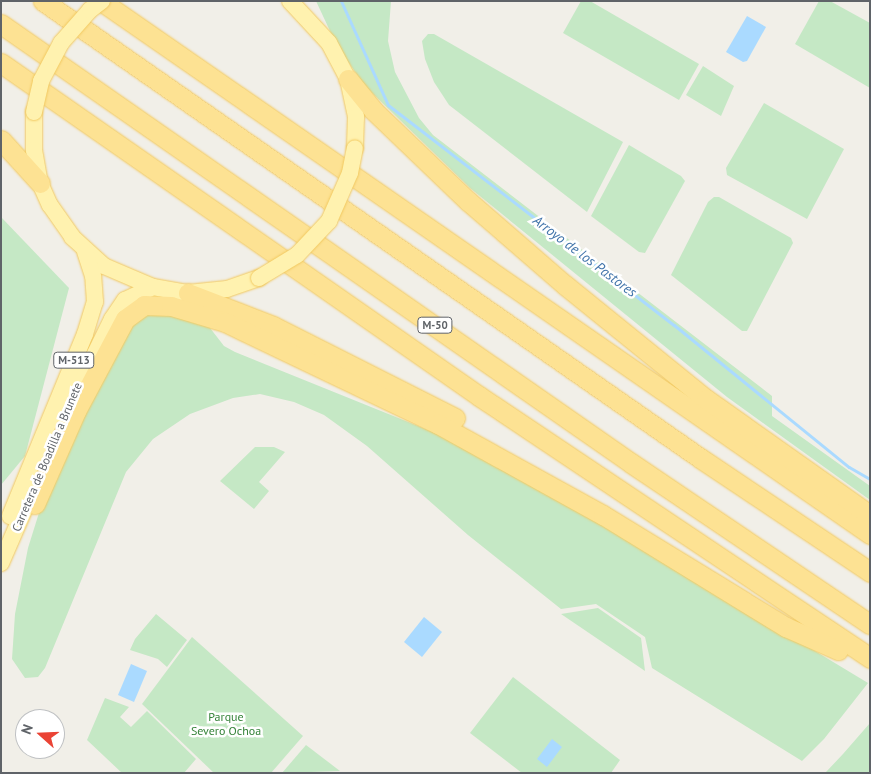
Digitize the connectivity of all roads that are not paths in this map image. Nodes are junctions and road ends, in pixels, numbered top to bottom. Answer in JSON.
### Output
{"nodes":[{"id":1,"x":43,"y":1,"type":"edge"},
{"id":2,"x":102,"y":1,"type":"edge"},
{"id":3,"x":290,"y":1,"type":"edge"},
{"id":4,"x":306,"y":9,"type":"edge"},
{"id":5,"x":1,"y":24,"type":"edge"},
{"id":6,"x":1,"y":63,"type":"edge"},
{"id":7,"x":348,"y":79,"type":"junction"},
{"id":8,"x":1,"y":140,"type":"edge"},
{"id":9,"x":40,"y":183,"type":"junction"},
{"id":10,"x":85,"y":250,"type":"junction"},
{"id":11,"x":153,"y":287,"type":"junction"},
{"id":12,"x":188,"y":293,"type":"junction"},
{"id":13,"x":35,"y":504,"type":"dead end"},
{"id":14,"x":870,"y":515,"type":"edge"},
{"id":15,"x":870,"y":534,"type":"edge"},
{"id":16,"x":1,"y":538,"type":"edge"},
{"id":17,"x":1,"y":564,"type":"edge"},
{"id":18,"x":870,"y":572,"type":"edge"},
{"id":19,"x":870,"y":624,"type":"edge"},
{"id":20,"x":838,"y":650,"type":"junction"},
{"id":21,"x":870,"y":658,"type":"edge"},
{"id":22,"x":870,"y":667,"type":"edge"}],
"edges":[{"from":1,"to":18,"type":"highway"},
{"from":2,"to":9,"type":"main road","number":"M-513","bridge":true},
{"from":2,"to":15,"type":"highway"},
{"from":3,"to":4,"type":"main road","number":"M-513"},
{"from":4,"to":7,"type":"main road","number":"M-513"},
{"from":5,"to":19,"type":"highway","number":"M-50"},
{"from":6,"to":21,"type":"highway"},
{"from":7,"to":12,"type":"main road","number":"M-513","bridge":true},
{"from":7,"to":14,"type":"highway"},
{"from":8,"to":9,"type":"highway"},
{"from":9,"to":10,"type":"main road","number":"M-513"},
{"from":10,"to":11,"type":"main road","number":"M-513"},
{"from":10,"to":16,"type":"main road","name":"Carretera de Boadilla a Brunete","number":"M-513"},
{"from":11,"to":12,"type":"main road","number":"M-513"},
{"from":11,"to":17,"type":"main road","name":"Carretera de Boadilla a Brunete","number":"M-513"},
{"from":12,"to":20,"type":"highway"},
{"from":13,"to":20,"type":"highway"},
{"from":20,"to":22,"type":"highway"}]}
